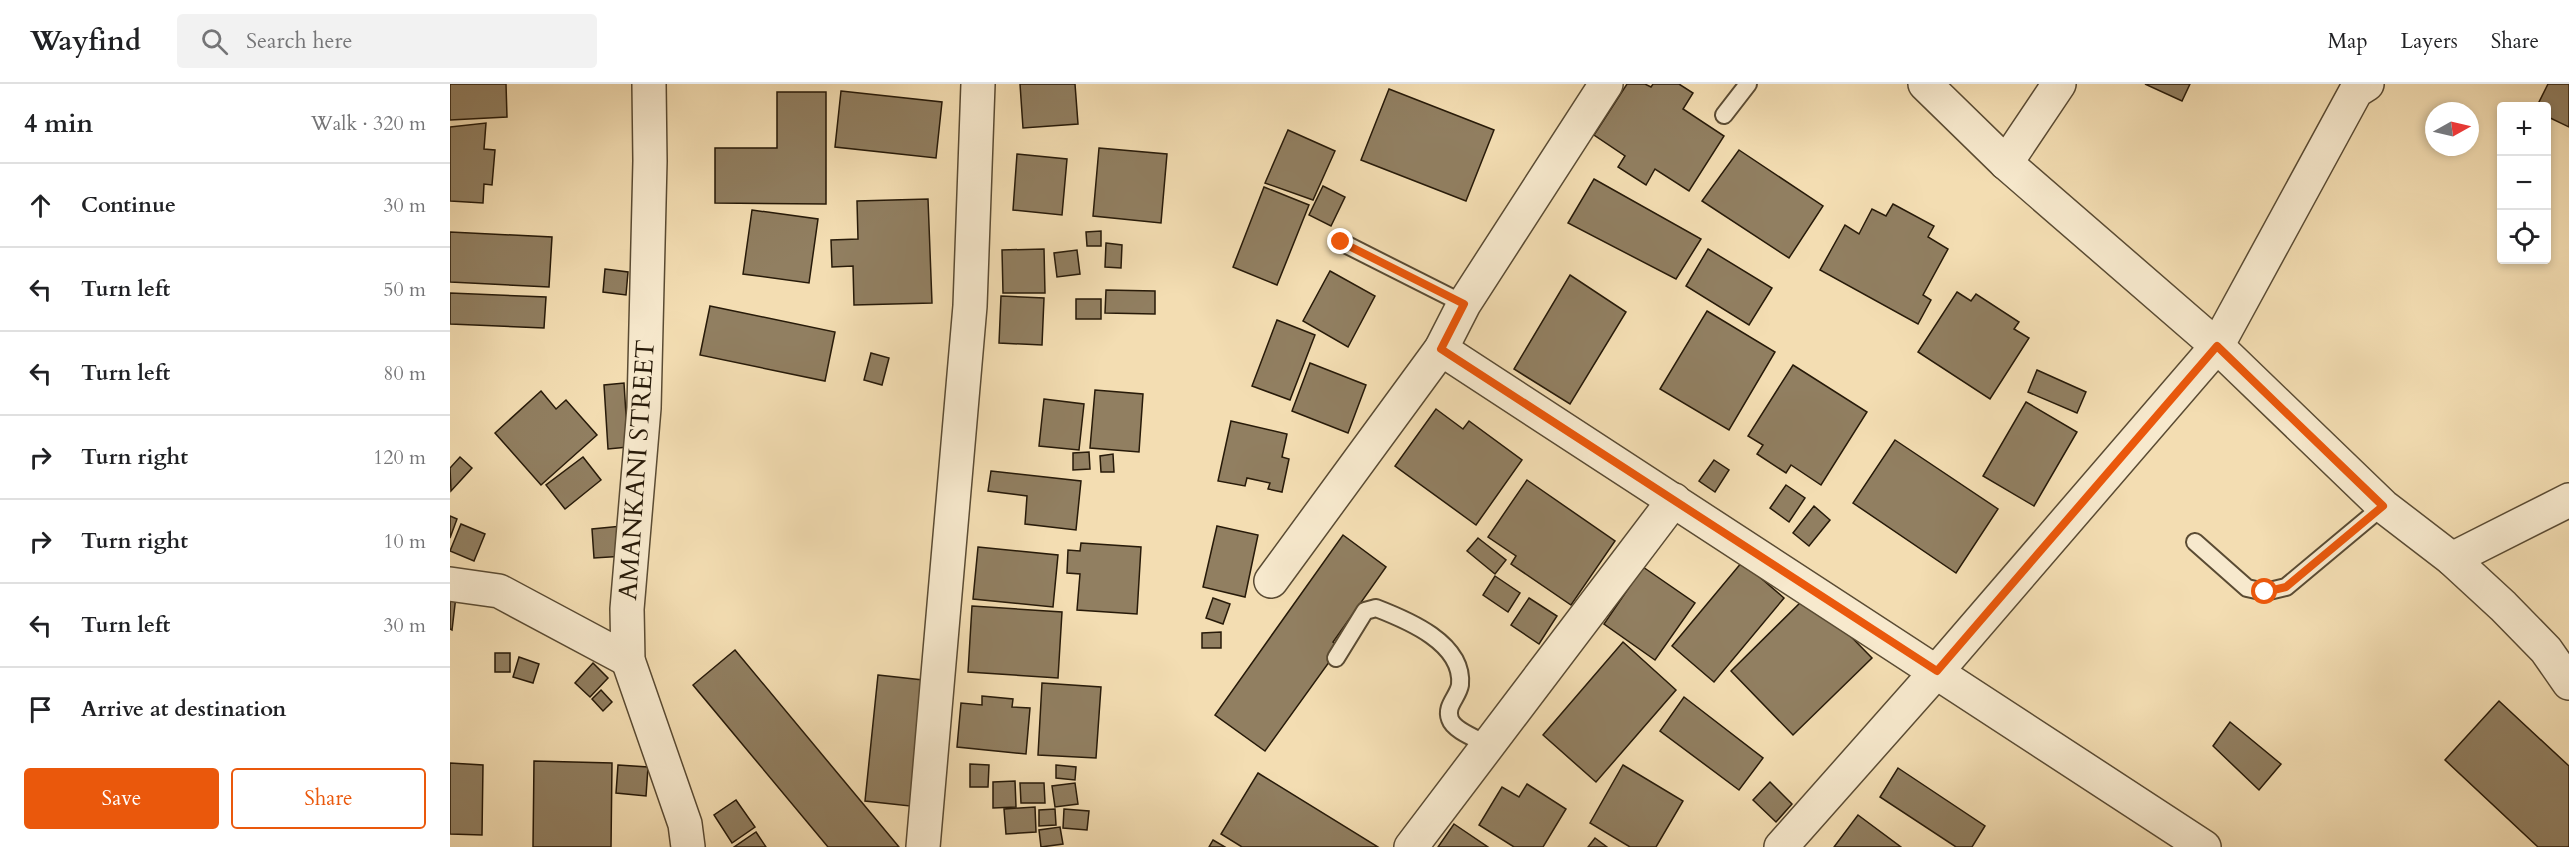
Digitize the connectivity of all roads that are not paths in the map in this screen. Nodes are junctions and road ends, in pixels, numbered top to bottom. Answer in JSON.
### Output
{"nodes":[{"id":1,"x":650,"y":84,"type":"edge"},
{"id":2,"x":978,"y":84,"type":"edge"},
{"id":3,"x":1606,"y":84,"type":"edge"},
{"id":4,"x":1748,"y":84,"type":"edge"},
{"id":5,"x":1925,"y":84,"type":"edge"},
{"id":6,"x":2059,"y":84,"type":"edge"},
{"id":7,"x":2367,"y":84,"type":"edge"},
{"id":8,"x":1724,"y":115,"type":"dead end"},
{"id":9,"x":2006,"y":163,"type":"junction"},
{"id":10,"x":1341,"y":242,"type":"dead end"},
{"id":11,"x":1464,"y":304,"type":"junction"},
{"id":12,"x":2217,"y":346,"type":"junction"},
{"id":13,"x":1441,"y":349,"type":"junction"},
{"id":14,"x":1674,"y":500,"type":"junction"},
{"id":15,"x":2568,"y":504,"type":"edge"},
{"id":16,"x":2383,"y":506,"type":"junction"},
{"id":17,"x":2195,"y":542,"type":"dead end"},
{"id":18,"x":2452,"y":559,"type":"junction"},
{"id":19,"x":1271,"y":580,"type":"dead end"},
{"id":20,"x":450,"y":584,"type":"edge"},
{"id":21,"x":1336,"y":658,"type":"dead end"},
{"id":22,"x":628,"y":660,"type":"junction"},
{"id":23,"x":1937,"y":671,"type":"junction"},
{"id":24,"x":2569,"y":683,"type":"edge"},
{"id":25,"x":1488,"y":745,"type":"junction"},
{"id":26,"x":688,"y":847,"type":"edge"},
{"id":27,"x":923,"y":847,"type":"edge"},
{"id":28,"x":1411,"y":847,"type":"edge"},
{"id":29,"x":1781,"y":847,"type":"edge"},
{"id":30,"x":2204,"y":847,"type":"edge"}],
"edges":[{"from":1,"to":22,"type":"street","name":"AMANKANI STREET"},
{"from":2,"to":27,"type":"street"},
{"from":3,"to":11,"type":"street"},
{"from":4,"to":8,"type":"lane"},
{"from":5,"to":9,"type":"street"},
{"from":6,"to":9,"type":"street"},
{"from":7,"to":12,"type":"street"},
{"from":9,"to":12,"type":"street"},
{"from":10,"to":11,"type":"lane"},
{"from":11,"to":13,"type":"street"},
{"from":12,"to":16,"type":"street"},
{"from":12,"to":23,"type":"street"},
{"from":13,"to":14,"type":"street"},
{"from":13,"to":19,"type":"street"},
{"from":14,"to":23,"type":"street"},
{"from":14,"to":25,"type":"street"},
{"from":15,"to":18,"type":"street"},
{"from":16,"to":17,"type":"lane"},
{"from":16,"to":18,"type":"street"},
{"from":18,"to":24,"type":"street"},
{"from":20,"to":22,"type":"street"},
{"from":21,"to":25,"type":"lane"},
{"from":22,"to":26,"type":"street","name":"AMANKANI STREET"},
{"from":23,"to":29,"type":"street"},
{"from":23,"to":30,"type":"street"},
{"from":25,"to":28,"type":"street"}]}
